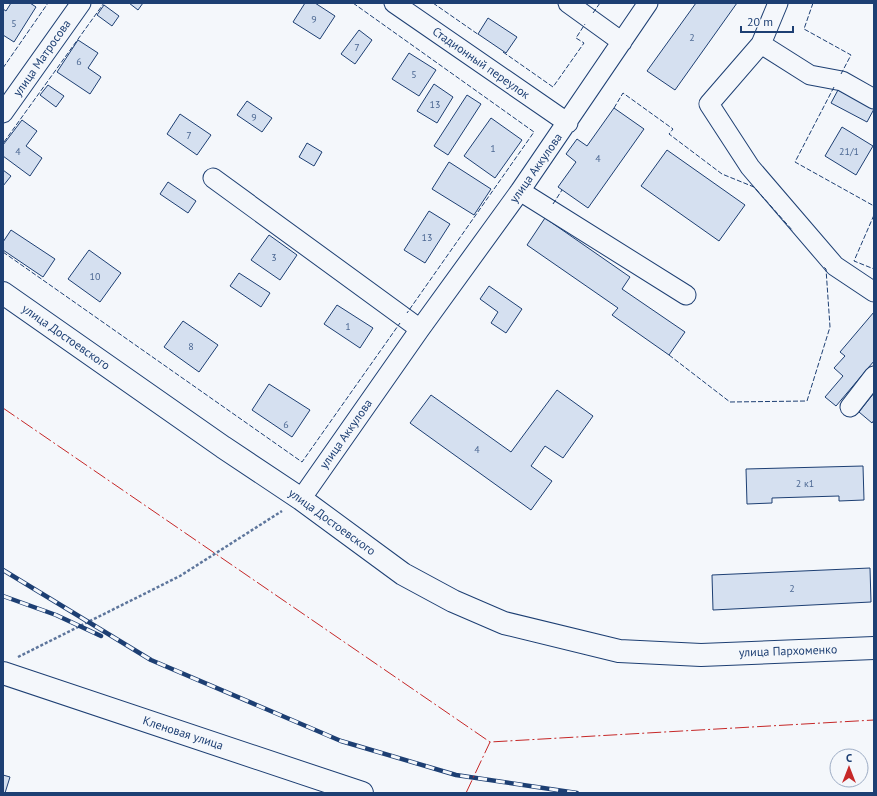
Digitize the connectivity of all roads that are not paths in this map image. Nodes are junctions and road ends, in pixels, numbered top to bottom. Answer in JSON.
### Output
{"nodes":[{"id":1,"x":80,"y":3,"type":"edge"},
{"id":2,"x":568,"y":3,"type":"edge"},
{"id":3,"x":648,"y":3,"type":"edge"},
{"id":4,"x":778,"y":3,"type":"edge"},
{"id":5,"x":397,"y":4,"type":"edge"},
{"id":6,"x":622,"y":42,"type":"junction"},
{"id":7,"x":761,"y":44,"type":"junction"},
{"id":8,"x":874,"y":99,"type":"edge"},
{"id":9,"x":3,"y":113,"type":"edge"},
{"id":10,"x":568,"y":123,"type":"junction"},
{"id":11,"x":213,"y":178,"type":"dead end"},
{"id":12,"x":520,"y":191,"type":"junction"},
{"id":13,"x":874,"y":292,"type":"edge"},
{"id":14,"x":3,"y":293,"type":"edge"},
{"id":15,"x":686,"y":295,"type":"dead end"},
{"id":16,"x":420,"y":329,"type":"junction"},
{"id":17,"x":874,"y":376,"type":"edge"},
{"id":18,"x":850,"y":406,"type":"dead end"},
{"id":19,"x":301,"y":499,"type":"junction"},
{"id":20,"x":874,"y":648,"type":"edge"},
{"id":21,"x":701,"y":655,"type":"joint"},
{"id":22,"x":10,"y":665,"type":"edge"},
{"id":23,"x":362,"y":793,"type":"edge"}],
"edges":[{"from":1,"to":9,"type":"street","name":"улица Матросова"},
{"from":2,"to":6,"type":"street"},
{"from":3,"to":6,"type":"street","name":"улица Аккулова"},
{"from":4,"to":7,"type":"street"},
{"from":5,"to":10,"type":"street","name":"Стадионный переулок"},
{"from":6,"to":10,"type":"street","name":"улица Аккулова"},
{"from":7,"to":8,"type":"street"},
{"from":7,"to":13,"type":"street"},
{"from":10,"to":12,"type":"street","name":"улица Аккулова"},
{"from":11,"to":16,"type":"street"},
{"from":12,"to":15,"type":"street"},
{"from":12,"to":16,"type":"street","name":"улица Аккулова"},
{"from":14,"to":19,"type":"main road","name":"улица Достоевского"},
{"from":16,"to":19,"type":"street","name":"улица Аккулова"},
{"from":17,"to":18,"type":"street"},
{"from":19,"to":21,"type":"main road","name":"улица Достоевского"},
{"from":20,"to":21,"type":"main road","name":"улица Пархоменко"},
{"from":22,"to":23,"type":"main road","name":"Кленовая улица"}]}
